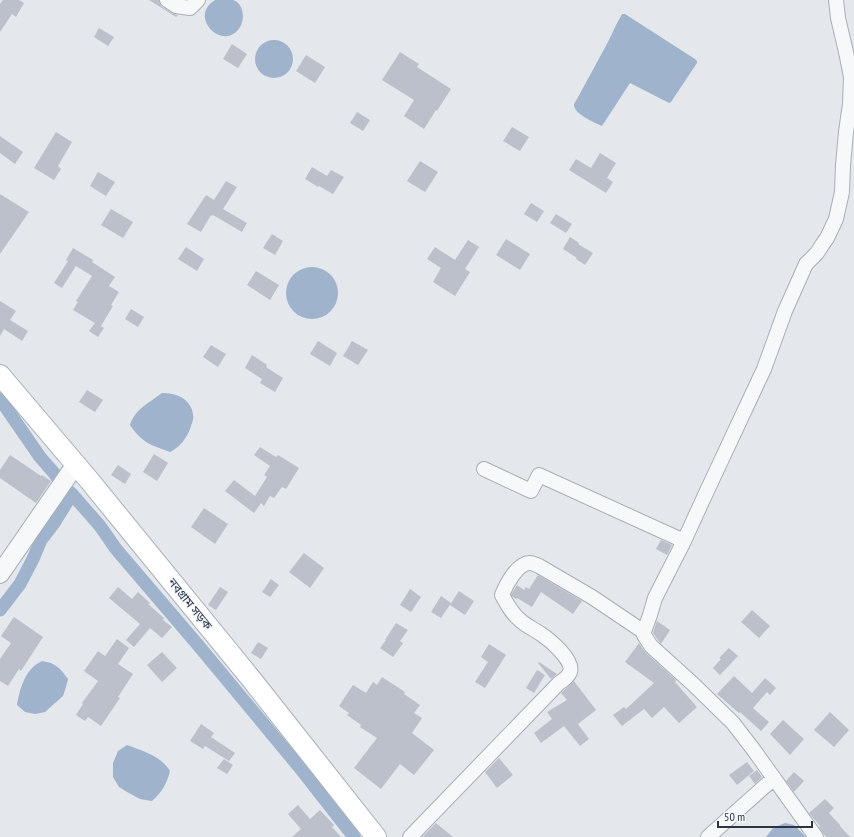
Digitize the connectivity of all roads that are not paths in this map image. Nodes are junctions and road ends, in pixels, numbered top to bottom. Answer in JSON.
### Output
{"nodes":[{"id":1,"x":167,"y":0,"type":"edge"},
{"id":2,"x":198,"y":0,"type":"edge"},
{"id":3,"x":836,"y":0,"type":"edge"},
{"id":4,"x":0,"y":375,"type":"edge"},
{"id":5,"x":73,"y":468,"type":"junction"},
{"id":6,"x":484,"y":469,"type":"dead end"},
{"id":7,"x":684,"y":541,"type":"junction"},
{"id":8,"x":0,"y":574,"type":"edge"},
{"id":9,"x":644,"y":632,"type":"junction"},
{"id":10,"x":774,"y":778,"type":"junction"},
{"id":11,"x":376,"y":837,"type":"edge"},
{"id":12,"x":410,"y":837,"type":"edge"},
{"id":13,"x":708,"y":837,"type":"edge"},
{"id":14,"x":816,"y":837,"type":"edge"}],
"edges":[{"from":1,"to":2,"type":"street"},
{"from":3,"to":7,"type":"street"},
{"from":4,"to":5,"type":"main road","name":"নবগ্রাম সড়ক"},
{"from":5,"to":8,"type":"street"},
{"from":5,"to":11,"type":"main road","name":"নবগ্রাম সড়ক"},
{"from":6,"to":7,"type":"street"},
{"from":7,"to":9,"type":"street"},
{"from":9,"to":10,"type":"street"},
{"from":9,"to":12,"type":"street"},
{"from":10,"to":13,"type":"street"},
{"from":10,"to":14,"type":"street"}]}
